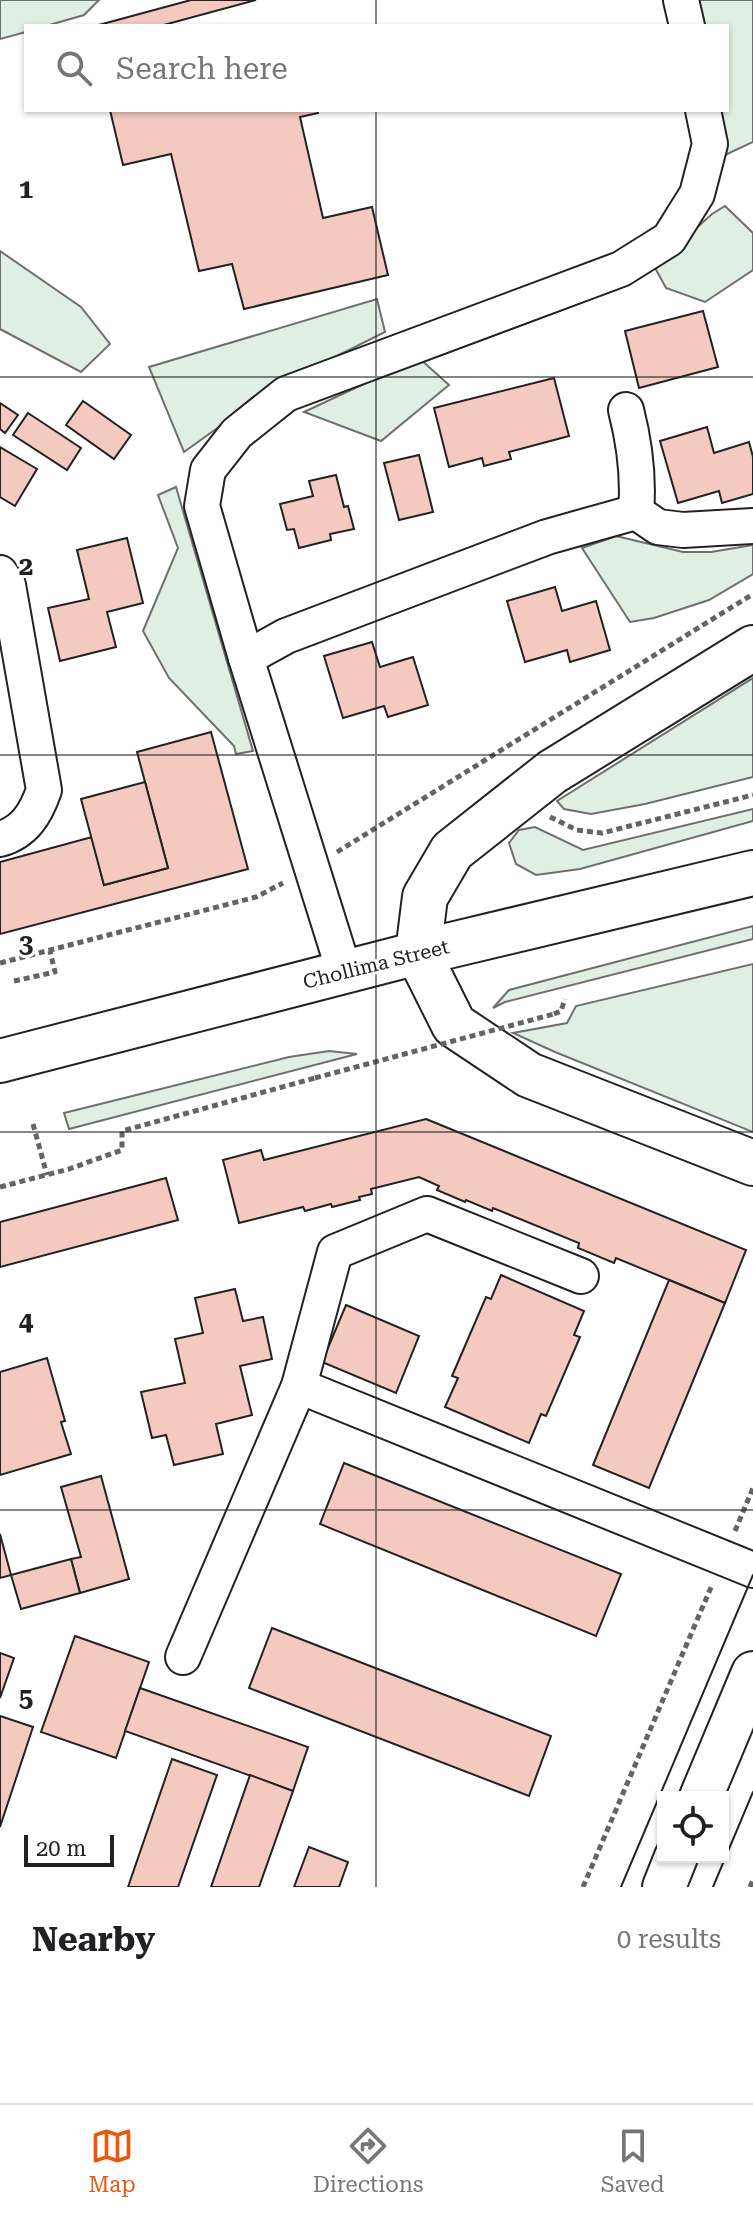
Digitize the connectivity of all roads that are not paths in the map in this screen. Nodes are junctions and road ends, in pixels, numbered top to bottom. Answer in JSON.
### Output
{"nodes":[{"id":1,"x":681,"y":0,"type":"edge"},
{"id":2,"x":687,"y":24,"type":"edge"},
{"id":3,"x":703,"y":112,"type":"edge"},
{"id":4,"x":626,"y":410,"type":"dead end"},
{"id":5,"x":636,"y":512,"type":"junction"},
{"id":6,"x":753,"y":526,"type":"edge"},
{"id":7,"x":0,"y":573,"type":"edge"},
{"id":8,"x":753,"y":648,"type":"edge"},
{"id":9,"x":246,"y":658,"type":"junction"},
{"id":10,"x":14,"y":708,"type":"edge"},
{"id":11,"x":0,"y":839,"type":"edge"},
{"id":12,"x":753,"y":873,"type":"edge"},
{"id":13,"x":418,"y":953,"type":"junction"},
{"id":14,"x":344,"y":971,"type":"junction"},
{"id":15,"x":0,"y":1061,"type":"edge"},
{"id":16,"x":753,"y":1163,"type":"edge"},
{"id":17,"x":581,"y":1276,"type":"dead end"},
{"id":18,"x":299,"y":1386,"type":"junction"},
{"id":19,"x":738,"y":1564,"type":"edge"},
{"id":20,"x":183,"y":1657,"type":"dead end"},
{"id":21,"x":753,"y":1673,"type":"edge"},
{"id":22,"x":704,"y":1791,"type":"edge"},
{"id":23,"x":674,"y":1863,"type":"edge"},
{"id":24,"x":664,"y":1887,"type":"edge"}],
"edges":[{"from":1,"to":2,"type":"street"},
{"from":3,"to":9,"type":"street"},
{"from":4,"to":5,"type":"street"},
{"from":5,"to":6,"type":"street"},
{"from":5,"to":9,"type":"street"},
{"from":7,"to":10,"type":"street"},
{"from":8,"to":13,"type":"highway"},
{"from":9,"to":14,"type":"street"},
{"from":10,"to":11,"type":"street"},
{"from":12,"to":13,"type":"highway","name":"Chollima Street"},
{"from":13,"to":14,"type":"main road","name":"Chollima Street"},
{"from":13,"to":16,"type":"highway"},
{"from":14,"to":15,"type":"main road","name":"Chollima Street"},
{"from":17,"to":18,"type":"street"},
{"from":18,"to":19,"type":"street"},
{"from":18,"to":20,"type":"street"},
{"from":21,"to":22,"type":"main road"},
{"from":23,"to":24,"type":"main road"}]}
